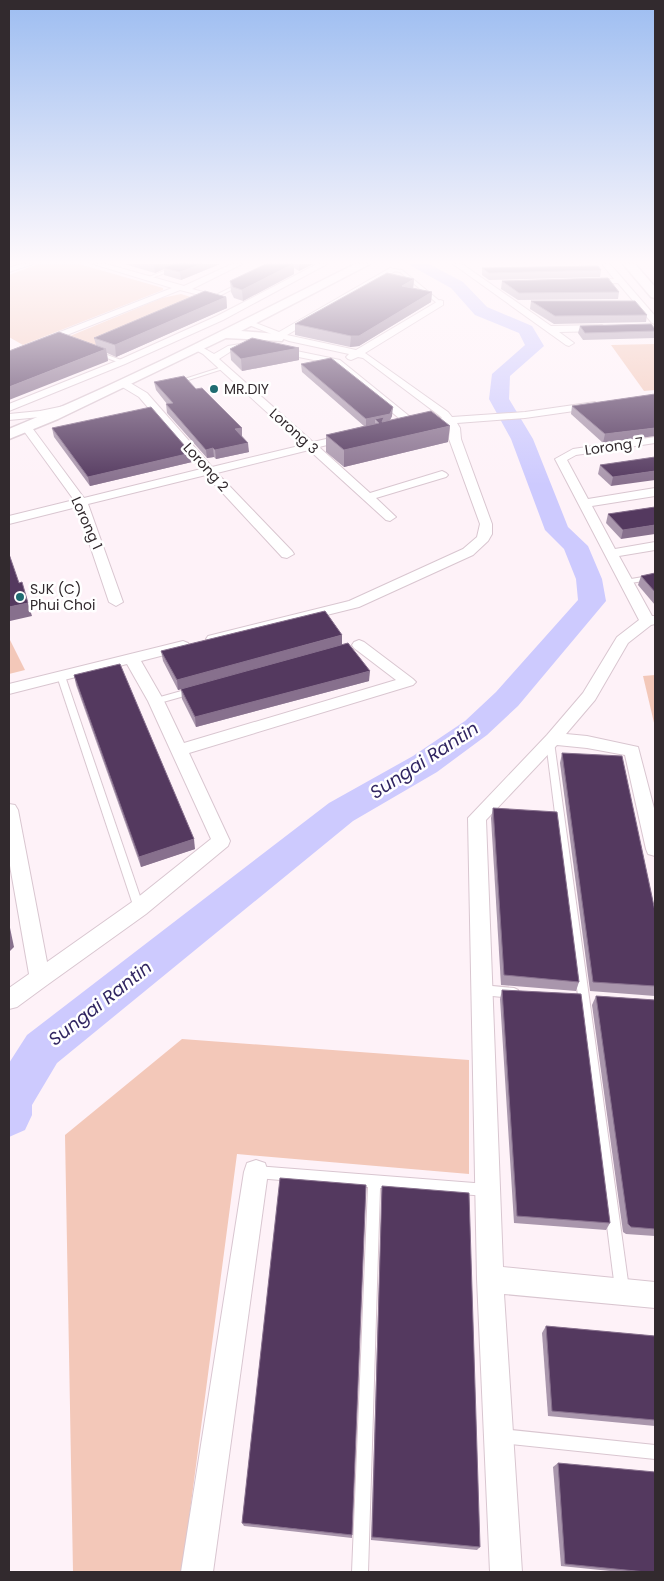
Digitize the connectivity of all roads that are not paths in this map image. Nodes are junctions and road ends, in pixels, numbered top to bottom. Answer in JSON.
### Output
{"nodes":[{"id":1,"x":62,"y":338,"type":"edge"},
{"id":2,"x":175,"y":338,"type":"edge"},
{"id":3,"x":218,"y":338,"type":"edge"},
{"id":4,"x":281,"y":338,"type":"edge"},
{"id":5,"x":382,"y":338,"type":"edge"},
{"id":6,"x":562,"y":338,"type":"edge"},
{"id":7,"x":569,"y":343,"type":"dead end"},
{"id":8,"x":197,"y":348,"type":"junction"},
{"id":9,"x":88,"y":349,"type":"edge"},
{"id":10,"x":11,"y":352,"type":"edge"},
{"id":11,"x":354,"y":355,"type":"junction"},
{"id":12,"x":213,"y":358,"type":"junction"},
{"id":13,"x":122,"y":362,"type":"junction"},
{"id":14,"x":224,"y":368,"type":"junction"},
{"id":15,"x":123,"y":383,"type":"junction"},
{"id":16,"x":169,"y":384,"type":"edge"},
{"id":17,"x":609,"y":403,"type":"edge"},
{"id":18,"x":9,"y":408,"type":"edge"},
{"id":19,"x":69,"y":408,"type":"junction"},
{"id":20,"x":9,"y":417,"type":"edge"},
{"id":21,"x":431,"y":421,"type":"junction"},
{"id":22,"x":451,"y":421,"type":"junction"},
{"id":23,"x":410,"y":422,"type":"junction"},
{"id":24,"x":392,"y":426,"type":"edge"},
{"id":25,"x":26,"y":428,"type":"junction"},
{"id":26,"x":9,"y":434,"type":"edge"},
{"id":27,"x":356,"y":435,"type":"edge"},
{"id":28,"x":455,"y":440,"type":"junction"},
{"id":29,"x":655,"y":440,"type":"edge"},
{"id":30,"x":311,"y":446,"type":"junction"},
{"id":31,"x":208,"y":470,"type":"junction"},
{"id":32,"x":442,"y":475,"type":"dead end"},
{"id":33,"x":655,"y":492,"type":"edge"},
{"id":34,"x":368,"y":497,"type":"junction"},
{"id":35,"x":81,"y":502,"type":"junction"},
{"id":36,"x":586,"y":504,"type":"junction"},
{"id":37,"x":390,"y":517,"type":"dead end"},
{"id":38,"x":9,"y":520,"type":"edge"},
{"id":39,"x":655,"y":546,"type":"edge"},
{"id":40,"x":287,"y":554,"type":"dead end"},
{"id":41,"x":611,"y":554,"type":"junction"},
{"id":42,"x":655,"y":577,"type":"edge"},
{"id":43,"x":625,"y":582,"type":"junction"},
{"id":44,"x":116,"y":602,"type":"dead end"},
{"id":45,"x":651,"y":621,"type":"edge"},
{"id":46,"x":354,"y":647,"type":"edge"},
{"id":47,"x":132,"y":659,"type":"junction"},
{"id":48,"x":61,"y":676,"type":"junction"},
{"id":49,"x":9,"y":688,"type":"edge"},
{"id":50,"x":202,"y":688,"type":"edge"},
{"id":51,"x":156,"y":701,"type":"junction"},
{"id":52,"x":552,"y":741,"type":"junction"},
{"id":53,"x":179,"y":750,"type":"junction"},
{"id":54,"x":9,"y":810,"type":"edge"},
{"id":55,"x":655,"y":849,"type":"edge"},
{"id":56,"x":139,"y":908,"type":"junction"},
{"id":57,"x":40,"y":979,"type":"junction"},
{"id":58,"x":482,"y":990,"type":"junction"},
{"id":59,"x":528,"y":994,"type":"edge"},
{"id":60,"x":9,"y":1000,"type":"edge"},
{"id":61,"x":256,"y":1172,"type":"joint"},
{"id":62,"x":374,"y":1181,"type":"junction"},
{"id":63,"x":488,"y":1190,"type":"junction"},
{"id":64,"x":490,"y":1279,"type":"junction"},
{"id":65,"x":622,"y":1292,"type":"junction"},
{"id":66,"x":655,"y":1295,"type":"edge"},
{"id":67,"x":499,"y":1436,"type":"junction"},
{"id":68,"x":655,"y":1452,"type":"edge"},
{"id":69,"x":197,"y":1572,"type":"edge"},
{"id":70,"x":360,"y":1572,"type":"edge"},
{"id":71,"x":506,"y":1572,"type":"edge"}],
"edges":[{"from":1,"to":10,"type":"street"},
{"from":2,"to":13,"type":"street"},
{"from":3,"to":8,"type":"main road"},
{"from":4,"to":11,"type":"street"},
{"from":5,"to":11,"type":"street"},
{"from":6,"to":7,"type":"street"},
{"from":8,"to":12,"type":"street","name":"Lorong 3"},
{"from":8,"to":15,"type":"main road"},
{"from":9,"to":13,"type":"lane"},
{"from":11,"to":21,"type":"street"},
{"from":11,"to":22,"type":"street"},
{"from":12,"to":14,"type":"street","name":"Lorong 3"},
{"from":12,"to":23,"type":"street"},
{"from":13,"to":18,"type":"street"},
{"from":14,"to":16,"type":"lane"},
{"from":14,"to":30,"type":"street","name":"Lorong 3"},
{"from":15,"to":19,"type":"main road"},
{"from":15,"to":31,"type":"street","name":"Lorong 2"},
{"from":17,"to":22,"type":"street"},
{"from":19,"to":20,"type":"street"},
{"from":19,"to":25,"type":"main road"},
{"from":21,"to":22,"type":"street"},
{"from":21,"to":23,"type":"street"},
{"from":21,"to":28,"type":"street"},
{"from":22,"to":28,"type":"street"},
{"from":23,"to":24,"type":"street"},
{"from":25,"to":26,"type":"main road"},
{"from":25,"to":35,"type":"street","name":"Lorong 1"},
{"from":27,"to":30,"type":"street"},
{"from":28,"to":47,"type":"street"},
{"from":29,"to":36,"type":"street","name":"Lorong 7"},
{"from":30,"to":31,"type":"street"},
{"from":30,"to":34,"type":"street","name":"Lorong 3"},
{"from":31,"to":35,"type":"street"},
{"from":31,"to":40,"type":"street","name":"Lorong 2"},
{"from":32,"to":34,"type":"street"},
{"from":33,"to":36,"type":"street"},
{"from":34,"to":37,"type":"street","name":"Lorong 3"},
{"from":35,"to":38,"type":"street"},
{"from":35,"to":44,"type":"street","name":"Lorong 1"},
{"from":36,"to":41,"type":"street"},
{"from":39,"to":41,"type":"street"},
{"from":41,"to":43,"type":"street"},
{"from":42,"to":43,"type":"lane"},
{"from":43,"to":45,"type":"street"},
{"from":45,"to":52,"type":"street"},
{"from":46,"to":53,"type":"street"},
{"from":47,"to":48,"type":"street"},
{"from":47,"to":51,"type":"street"},
{"from":48,"to":49,"type":"street"},
{"from":48,"to":56,"type":"lane"},
{"from":50,"to":51,"type":"lane"},
{"from":51,"to":53,"type":"street"},
{"from":52,"to":55,"type":"street"},
{"from":52,"to":58,"type":"street"},
{"from":52,"to":65,"type":"lane"},
{"from":53,"to":56,"type":"street"},
{"from":54,"to":57,"type":"street"},
{"from":56,"to":57,"type":"street"},
{"from":57,"to":60,"type":"street"},
{"from":58,"to":59,"type":"lane"},
{"from":58,"to":63,"type":"street"},
{"from":61,"to":62,"type":"lane"},
{"from":61,"to":69,"type":"street"},
{"from":62,"to":63,"type":"lane"},
{"from":62,"to":70,"type":"lane"},
{"from":63,"to":64,"type":"street"},
{"from":64,"to":65,"type":"street"},
{"from":64,"to":67,"type":"street"},
{"from":65,"to":66,"type":"street"},
{"from":67,"to":68,"type":"lane"},
{"from":67,"to":71,"type":"street"}]}
